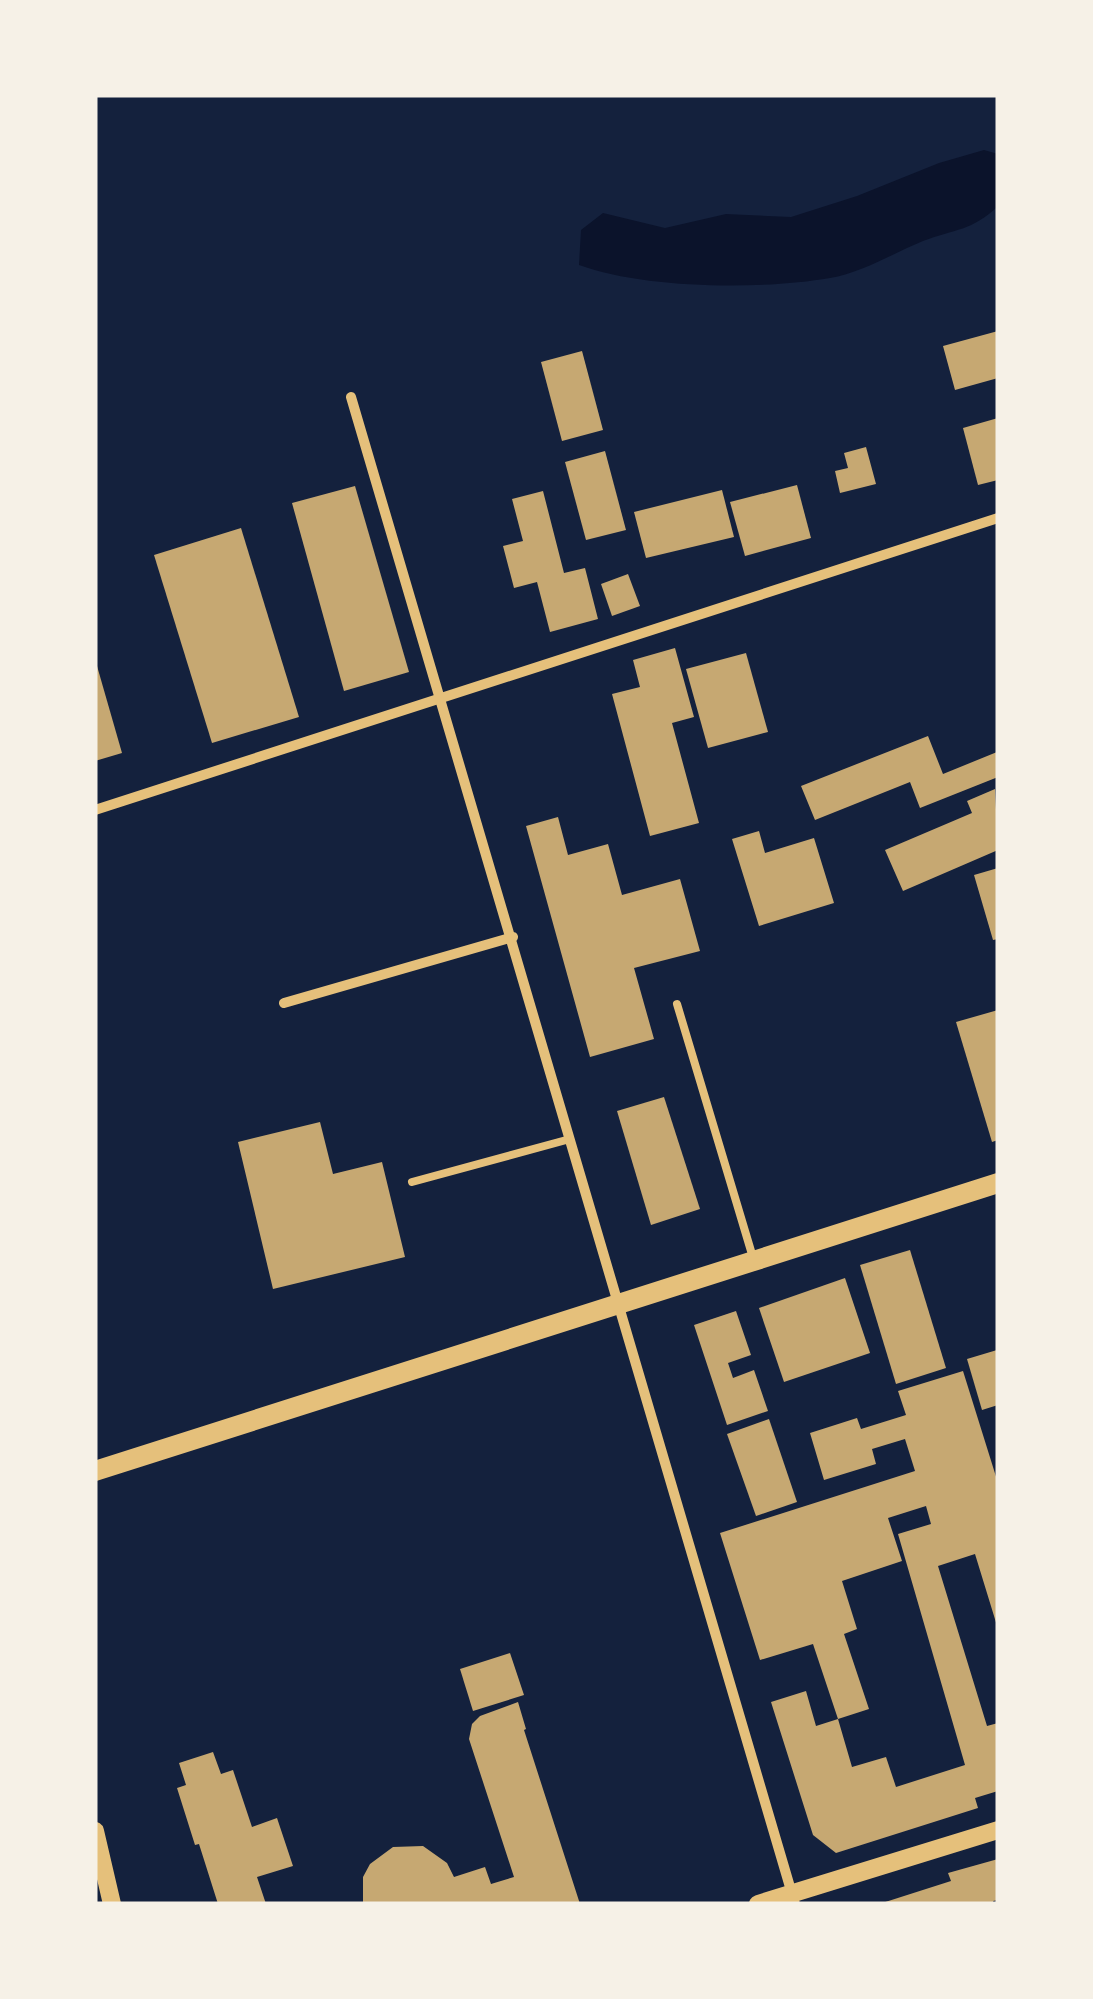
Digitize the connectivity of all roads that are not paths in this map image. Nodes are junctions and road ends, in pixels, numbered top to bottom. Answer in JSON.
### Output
{"nodes":[{"id":1,"x":351,"y":397,"type":"dead end"},
{"id":2,"x":998,"y":518,"type":"edge"},
{"id":3,"x":441,"y":698,"type":"junction"},
{"id":4,"x":95,"y":810,"type":"edge"},
{"id":5,"x":513,"y":937,"type":"junction"},
{"id":6,"x":284,"y":1003,"type":"dead end"},
{"id":7,"x":677,"y":1004,"type":"dead end"},
{"id":8,"x":570,"y":1139,"type":"junction"},
{"id":9,"x":412,"y":1182,"type":"dead end"},
{"id":10,"x":998,"y":1182,"type":"edge"},
{"id":11,"x":754,"y":1260,"type":"junction"},
{"id":12,"x":618,"y":1303,"type":"junction"},
{"id":13,"x":95,"y":1470,"type":"edge"},
{"id":14,"x":998,"y":1830,"type":"edge"},
{"id":15,"x":95,"y":1831,"type":"edge"},
{"id":16,"x":793,"y":1899,"type":"edge"},
{"id":17,"x":112,"y":1904,"type":"edge"},
{"id":18,"x":758,"y":1904,"type":"edge"}],
"edges":[{"from":1,"to":3,"type":"street"},
{"from":2,"to":3,"type":"street"},
{"from":3,"to":4,"type":"street"},
{"from":3,"to":5,"type":"street"},
{"from":5,"to":6,"type":"street"},
{"from":5,"to":8,"type":"street"},
{"from":7,"to":11,"type":"lane"},
{"from":8,"to":9,"type":"lane"},
{"from":8,"to":12,"type":"street"},
{"from":10,"to":11,"type":"main road"},
{"from":11,"to":12,"type":"main road"},
{"from":12,"to":13,"type":"main road"},
{"from":12,"to":16,"type":"street"},
{"from":14,"to":16,"type":"street"},
{"from":15,"to":17,"type":"street"},
{"from":16,"to":18,"type":"street"}]}
